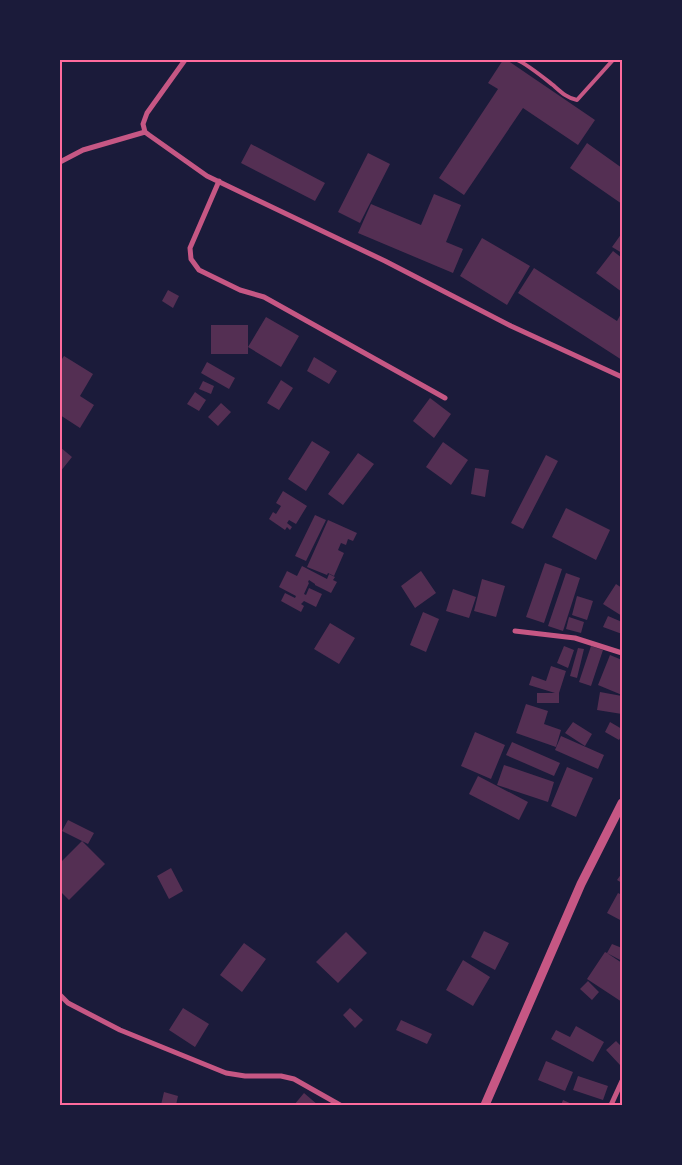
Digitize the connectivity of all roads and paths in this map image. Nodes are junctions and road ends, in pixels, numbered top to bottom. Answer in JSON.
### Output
{"nodes":[{"id":1,"x":185,"y":60,"type":"edge"},
{"id":2,"x":517,"y":60,"type":"edge"},
{"id":3,"x":613,"y":60,"type":"edge"},
{"id":4,"x":145,"y":132,"type":"junction"},
{"id":5,"x":60,"y":162,"type":"edge"},
{"id":6,"x":219,"y":181,"type":"junction"},
{"id":7,"x":622,"y":377,"type":"edge"},
{"id":8,"x":444,"y":398,"type":"dead end"},
{"id":9,"x":515,"y":631,"type":"dead end"},
{"id":10,"x":622,"y":653,"type":"edge"},
{"id":11,"x":622,"y":803,"type":"edge"},
{"id":12,"x":60,"y":995,"type":"edge"},
{"id":13,"x":622,"y":1081,"type":"edge"},
{"id":14,"x":340,"y":1105,"type":"edge"},
{"id":15,"x":484,"y":1105,"type":"edge"},
{"id":16,"x":611,"y":1105,"type":"edge"}],
"edges":[{"from":1,"to":4,"type":"street"},
{"from":2,"to":3,"type":"lane"},
{"from":4,"to":5,"type":"street"},
{"from":4,"to":6,"type":"street"},
{"from":6,"to":7,"type":"street"},
{"from":6,"to":8,"type":"street"},
{"from":9,"to":10,"type":"street"},
{"from":11,"to":15,"type":"street"},
{"from":12,"to":14,"type":"street"},
{"from":13,"to":16,"type":"street"}]}
